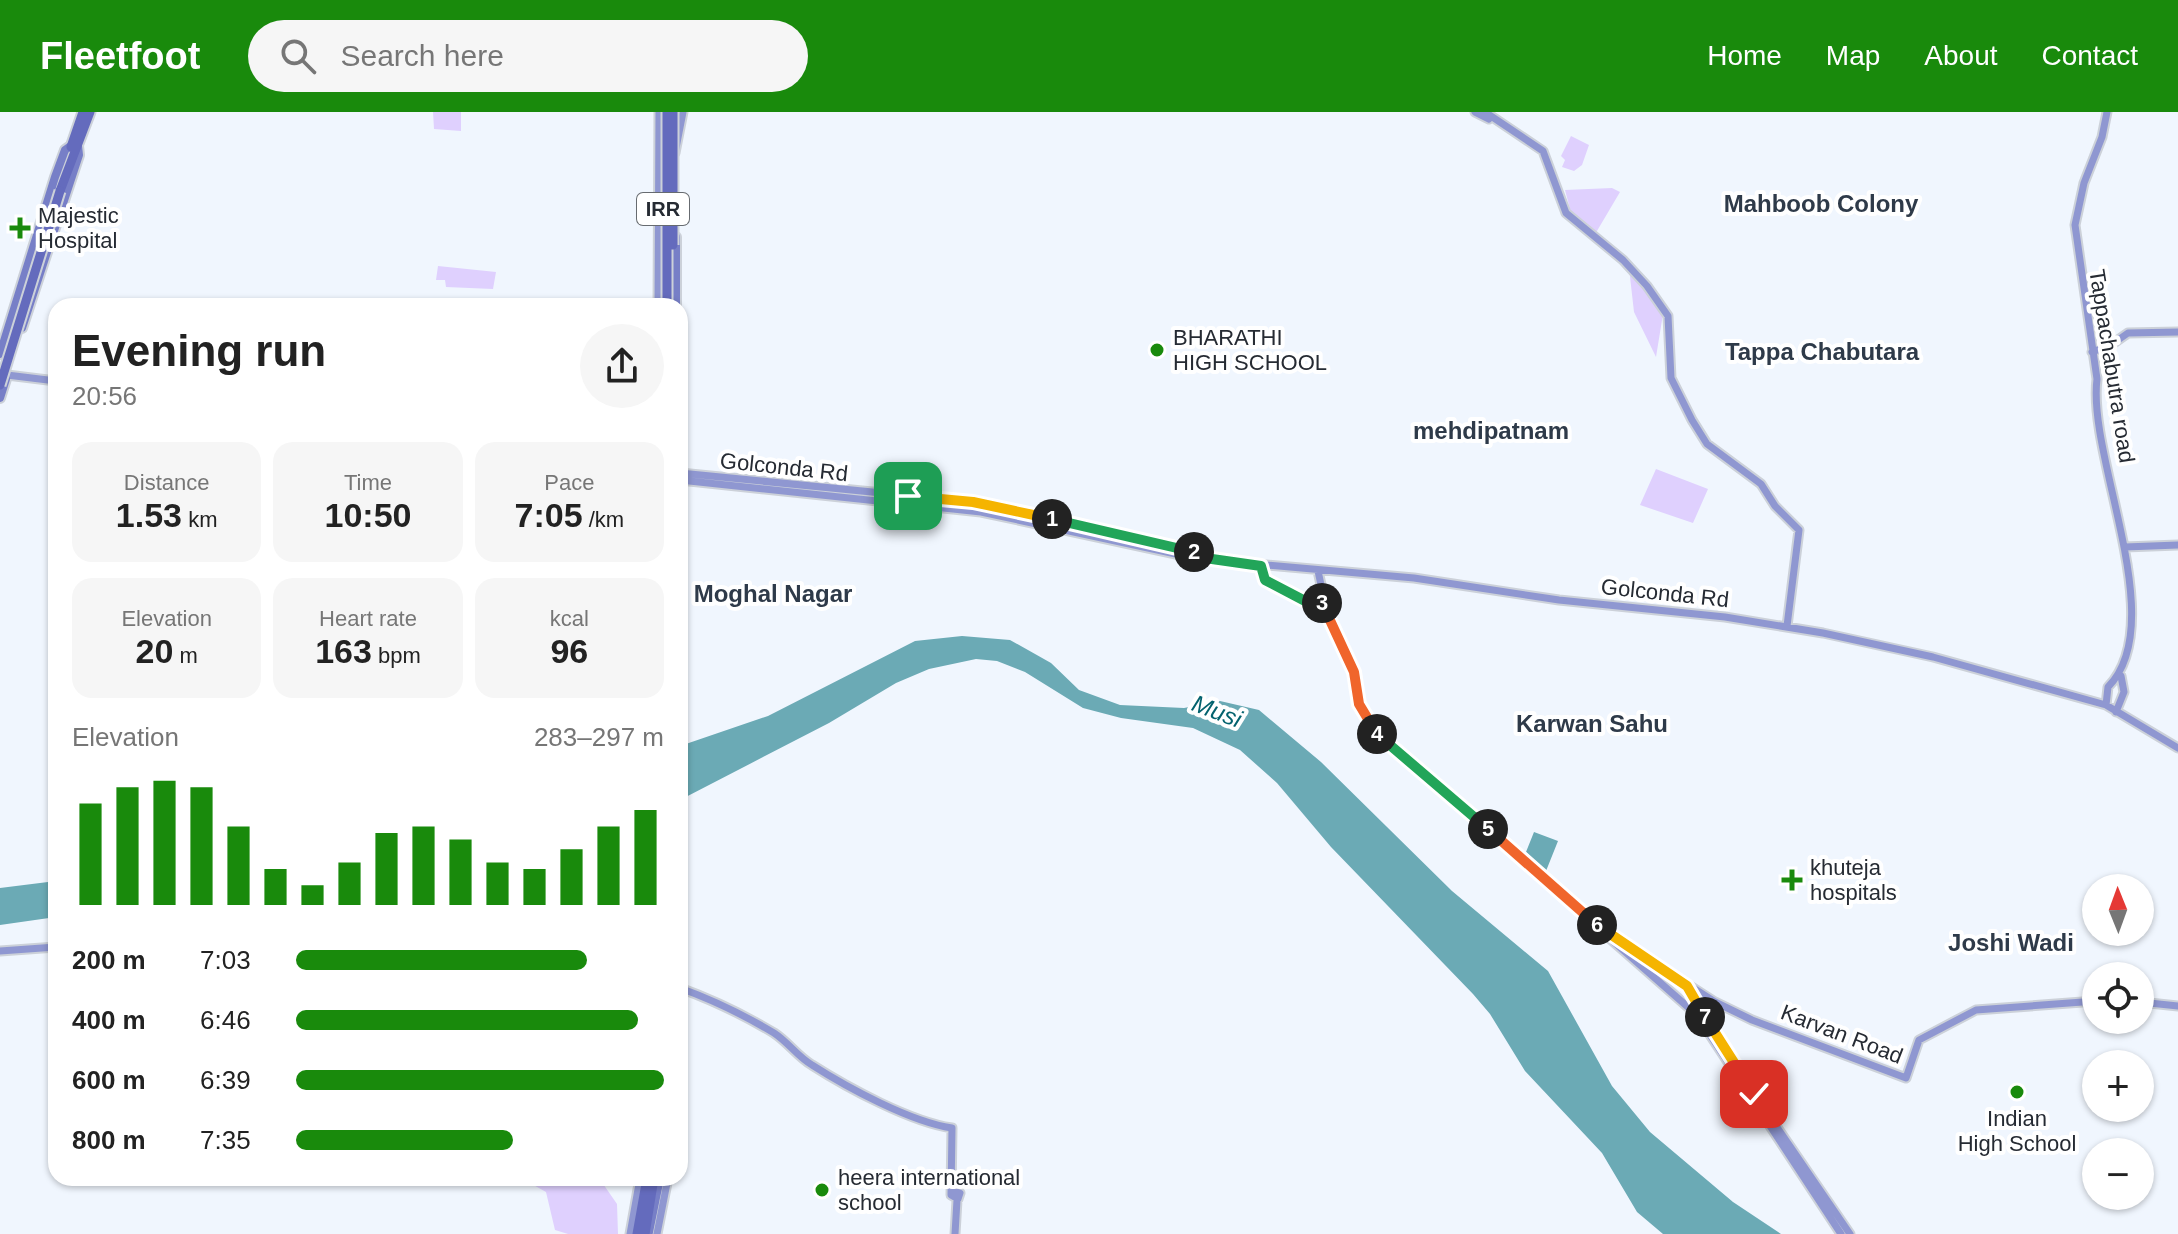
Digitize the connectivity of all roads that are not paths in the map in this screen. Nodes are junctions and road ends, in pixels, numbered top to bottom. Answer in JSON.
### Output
{"nodes":[{"id":1,"x":83,"y":112,"type":"edge"},
{"id":2,"x":90,"y":112,"type":"edge"},
{"id":3,"x":664,"y":112,"type":"edge"},
{"id":4,"x":674,"y":112,"type":"edge"},
{"id":5,"x":683,"y":112,"type":"edge"},
{"id":6,"x":1475,"y":112,"type":"edge"},
{"id":7,"x":1485,"y":112,"type":"edge"},
{"id":8,"x":2107,"y":112,"type":"edge"},
{"id":9,"x":75,"y":145,"type":"junction"},
{"id":10,"x":675,"y":153,"type":"junction"},
{"id":11,"x":1547,"y":157,"type":"junction"},
{"id":12,"x":57,"y":190,"type":"junction"},
{"id":13,"x":663,"y":226,"type":"junction"},
{"id":14,"x":676,"y":226,"type":"junction"},
{"id":15,"x":663,"y":298,"type":"edge"},
{"id":16,"x":663,"y":298,"type":"edge"},
{"id":17,"x":675,"y":298,"type":"edge"},
{"id":18,"x":675,"y":298,"type":"edge"},
{"id":19,"x":2178,"y":332,"type":"edge"},
{"id":20,"x":5,"y":337,"type":"junction"},
{"id":21,"x":18,"y":341,"type":"junction"},
{"id":22,"x":2092,"y":352,"type":"junction"},
{"id":23,"x":0,"y":354,"type":"edge"},
{"id":24,"x":4,"y":370,"type":"edge"},
{"id":25,"x":48,"y":379,"type":"edge"},
{"id":26,"x":0,"y":385,"type":"edge"},
{"id":27,"x":0,"y":398,"type":"edge"},
{"id":28,"x":688,"y":474,"type":"edge"},
{"id":29,"x":688,"y":481,"type":"edge"},
{"id":30,"x":2178,"y":545,"type":"edge"},
{"id":31,"x":2125,"y":547,"type":"junction"},
{"id":32,"x":1212,"y":559,"type":"junction"},
{"id":33,"x":1261,"y":566,"type":"junction"},
{"id":34,"x":1318,"y":571,"type":"junction"},
{"id":35,"x":1325,"y":603,"type":"junction"},
{"id":36,"x":1787,"y":626,"type":"junction"},
{"id":37,"x":2121,"y":676,"type":"junction"},
{"id":38,"x":2106,"y":705,"type":"junction"},
{"id":39,"x":2116,"y":712,"type":"junction"},
{"id":40,"x":2178,"y":748,"type":"edge"},
{"id":41,"x":1603,"y":930,"type":"junction"},
{"id":42,"x":48,"y":948,"type":"edge"},
{"id":43,"x":0,"y":951,"type":"edge"},
{"id":44,"x":688,"y":991,"type":"edge"},
{"id":45,"x":1693,"y":991,"type":"junction"},
{"id":46,"x":1682,"y":999,"type":"junction"},
{"id":47,"x":2082,"y":1001,"type":"edge"},
{"id":48,"x":2154,"y":1003,"type":"edge"},
{"id":49,"x":2178,"y":1006,"type":"edge"},
{"id":50,"x":642,"y":1186,"type":"edge"},
{"id":51,"x":656,"y":1186,"type":"edge"},
{"id":52,"x":658,"y":1186,"type":"edge"},
{"id":53,"x":665,"y":1186,"type":"edge"},
{"id":54,"x":660,"y":1200,"type":"junction"},
{"id":55,"x":633,"y":1234,"type":"edge"},
{"id":56,"x":647,"y":1234,"type":"edge"},
{"id":57,"x":657,"y":1234,"type":"edge"},
{"id":58,"x":955,"y":1234,"type":"edge"},
{"id":59,"x":1841,"y":1234,"type":"edge"},
{"id":60,"x":1850,"y":1234,"type":"edge"}],
"edges":[{"from":1,"to":9,"type":"highway"},
{"from":2,"to":9,"type":"highway"},
{"from":3,"to":13,"type":"main road","number":"IRR"},
{"from":3,"to":16,"type":"highway","bridge":true},
{"from":4,"to":10,"type":"main road","number":"IRR"},
{"from":4,"to":17,"type":"highway","bridge":true},
{"from":5,"to":10,"type":"street"},
{"from":6,"to":11,"type":"street"},
{"from":7,"to":11,"type":"street"},
{"from":8,"to":22,"type":"street","name":"Tappachabutra road"},
{"from":9,"to":12,"type":"highway"},
{"from":9,"to":20,"type":"main road"},
{"from":9,"to":21,"type":"main road"},
{"from":10,"to":14,"type":"main road","number":"IRR"},
{"from":11,"to":36,"type":"street"},
{"from":12,"to":24,"type":"highway","bridge":true},
{"from":12,"to":26,"type":"highway","bridge":true},
{"from":13,"to":14,"type":"main road"},
{"from":13,"to":15,"type":"main road","number":"IRR"},
{"from":14,"to":18,"type":"main road","number":"IRR"},
{"from":19,"to":22,"type":"street"},
{"from":20,"to":21,"type":"main road"},
{"from":20,"to":23,"type":"main road"},
{"from":21,"to":24,"type":"main road"},
{"from":22,"to":31,"type":"street","name":"Tappachabutra road"},
{"from":24,"to":25,"type":"street"},
{"from":24,"to":27,"type":"main road"},
{"from":28,"to":32,"type":"street","name":"Golconda Rd"},
{"from":29,"to":32,"type":"street","name":"Golconda Rd"},
{"from":30,"to":31,"type":"street"},
{"from":31,"to":37,"type":"street","name":"Tappachabutra road"},
{"from":32,"to":33,"type":"street","name":"Golconda Rd"},
{"from":33,"to":34,"type":"street","name":"Golconda Rd"},
{"from":33,"to":35,"type":"street"},
{"from":34,"to":35,"type":"street","name":"Karvan Road"},
{"from":34,"to":36,"type":"street","name":"Golconda Rd"},
{"from":35,"to":41,"type":"street","name":"Karvan Road"},
{"from":36,"to":38,"type":"street","name":"Golconda Rd"},
{"from":37,"to":38,"type":"street","name":"Tappachabutra road"},
{"from":37,"to":39,"type":"street","name":"Tappachabutra road"},
{"from":38,"to":39,"type":"street","name":"Golconda Rd"},
{"from":39,"to":40,"type":"street","name":"Golconda Rd"},
{"from":41,"to":45,"type":"street","name":"Karvan Road"},
{"from":41,"to":46,"type":"street","name":"Karvan Road"},
{"from":42,"to":43,"type":"street"},
{"from":44,"to":58,"type":"street"},
{"from":45,"to":46,"type":"street"},
{"from":45,"to":47,"type":"street","name":"Karvan Road"},
{"from":45,"to":60,"type":"street"},
{"from":46,"to":59,"type":"street","name":"Karvan Road"},
{"from":48,"to":49,"type":"street"},
{"from":50,"to":55,"type":"highway"},
{"from":51,"to":56,"type":"highway"},
{"from":52,"to":54,"type":"main road"},
{"from":53,"to":54,"type":"street"},
{"from":54,"to":56,"type":"main road"},
{"from":54,"to":57,"type":"street"}]}
